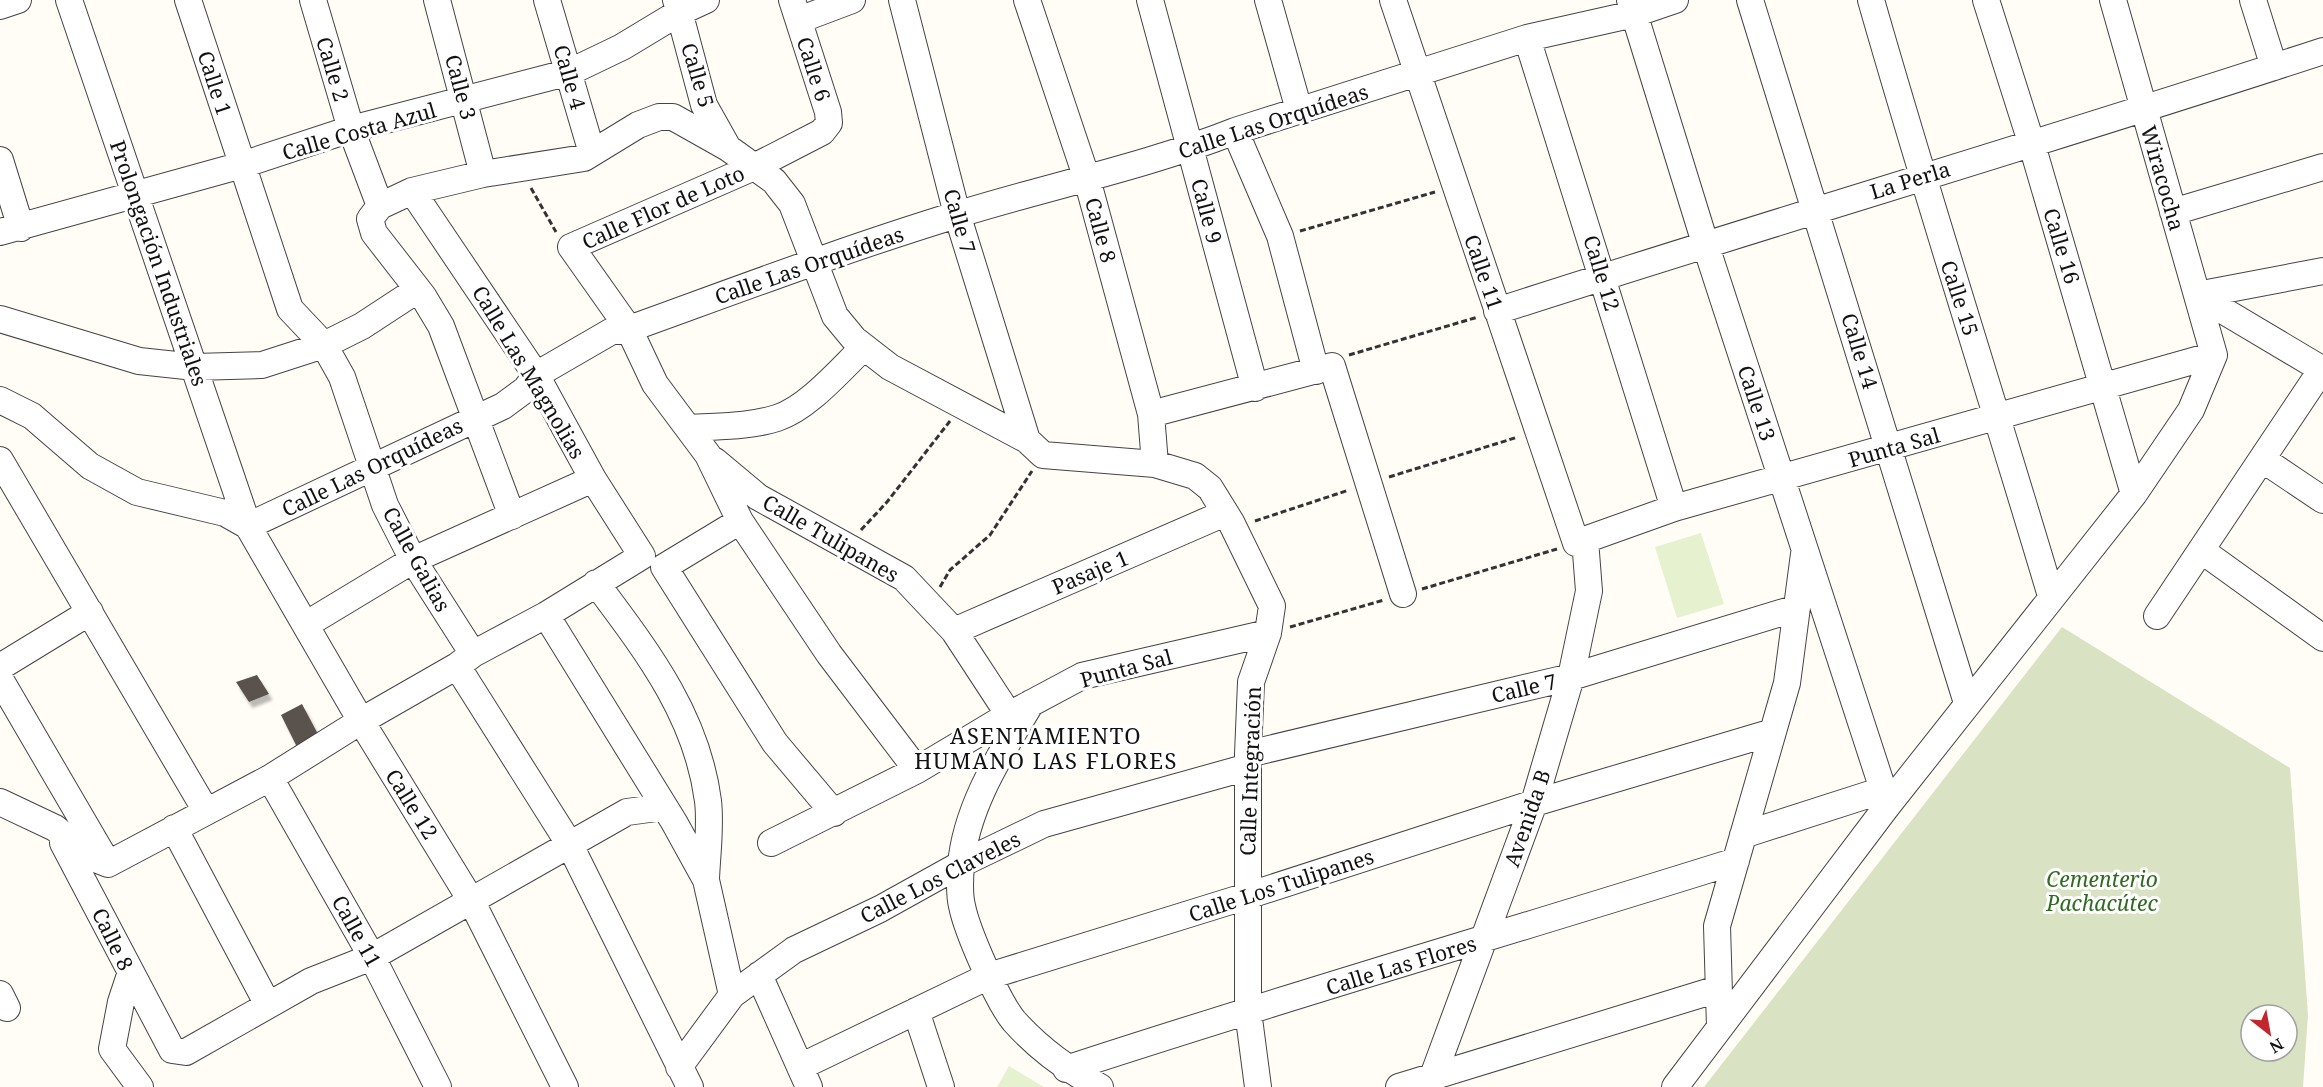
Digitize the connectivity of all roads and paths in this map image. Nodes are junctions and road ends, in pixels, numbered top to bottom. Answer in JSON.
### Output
{"nodes":[{"id":1,"x":18,"y":0,"type":"edge"},
{"id":2,"x":69,"y":0,"type":"edge"},
{"id":3,"x":188,"y":0,"type":"edge"},
{"id":4,"x":313,"y":0,"type":"edge"},
{"id":5,"x":437,"y":0,"type":"edge"},
{"id":6,"x":547,"y":0,"type":"edge"},
{"id":7,"x":706,"y":0,"type":"edge"},
{"id":8,"x":852,"y":0,"type":"edge"},
{"id":9,"x":902,"y":0,"type":"edge"},
{"id":10,"x":1027,"y":0,"type":"edge"},
{"id":11,"x":1150,"y":0,"type":"edge"},
{"id":12,"x":1268,"y":0,"type":"edge"},
{"id":13,"x":1393,"y":0,"type":"edge"},
{"id":14,"x":1675,"y":0,"type":"edge"},
{"id":15,"x":1750,"y":0,"type":"edge"},
{"id":16,"x":1871,"y":0,"type":"edge"},
{"id":17,"x":1986,"y":0,"type":"edge"},
{"id":18,"x":2113,"y":0,"type":"edge"},
{"id":19,"x":2253,"y":0,"type":"edge"},
{"id":20,"x":0,"y":6,"type":"edge"},
{"id":21,"x":678,"y":6,"type":"edge"},
{"id":22,"x":1632,"y":7,"type":"edge"},
{"id":23,"x":795,"y":10,"type":"edge"},
{"id":24,"x":1527,"y":38,"type":"junction"},
{"id":25,"x":2323,"y":51,"type":"edge"},
{"id":26,"x":2274,"y":67,"type":"junction"},
{"id":27,"x":570,"y":72,"type":"junction"},
{"id":28,"x":1417,"y":74,"type":"junction"},
{"id":29,"x":465,"y":102,"type":"junction"},
{"id":30,"x":2144,"y":109,"type":"junction"},
{"id":31,"x":1299,"y":110,"type":"junction"},
{"id":32,"x":351,"y":129,"type":"junction"},
{"id":33,"x":1235,"y":131,"type":"junction"},
{"id":34,"x":2032,"y":145,"type":"junction"},
{"id":35,"x":728,"y":148,"type":"junction"},
{"id":36,"x":1190,"y":149,"type":"junction"},
{"id":37,"x":592,"y":153,"type":"junction"},
{"id":38,"x":0,"y":160,"type":"edge"},
{"id":39,"x":242,"y":165,"type":"junction"},
{"id":40,"x":2323,"y":166,"type":"edge"},
{"id":41,"x":754,"y":167,"type":"junction"},
{"id":42,"x":520,"y":168,"type":"junction"},
{"id":43,"x":483,"y":174,"type":"junction"},
{"id":44,"x":1922,"y":176,"type":"junction"},
{"id":45,"x":1087,"y":179,"type":"junction"},
{"id":46,"x":1454,"y":186,"type":"junction"},
{"id":47,"x":412,"y":191,"type":"junction"},
{"id":48,"x":136,"y":196,"type":"junction"},
{"id":49,"x":380,"y":206,"type":"junction"},
{"id":50,"x":1815,"y":210,"type":"junction"},
{"id":51,"x":2173,"y":212,"type":"junction"},
{"id":52,"x":957,"y":214,"type":"junction"},
{"id":53,"x":10,"y":230,"type":"edge"},
{"id":54,"x":1280,"y":236,"type":"junction"},
{"id":55,"x":1705,"y":243,"type":"junction"},
{"id":56,"x":572,"y":247,"type":"junction"},
{"id":57,"x":814,"y":262,"type":"junction"},
{"id":58,"x":2323,"y":271,"type":"edge"},
{"id":59,"x":1603,"y":277,"type":"junction"},
{"id":60,"x":417,"y":290,"type":"junction"},
{"id":61,"x":2197,"y":295,"type":"junction"},
{"id":62,"x":1497,"y":311,"type":"junction"},
{"id":63,"x":0,"y":319,"type":"edge"},
{"id":64,"x":629,"y":329,"type":"junction"},
{"id":65,"x":324,"y":345,"type":"junction"},
{"id":66,"x":864,"y":347,"type":"junction"},
{"id":67,"x":2214,"y":355,"type":"junction"},
{"id":68,"x":195,"y":367,"type":"junction"},
{"id":69,"x":1324,"y":369,"type":"junction"},
{"id":70,"x":2322,"y":370,"type":"edge"},
{"id":71,"x":536,"y":375,"type":"junction"},
{"id":72,"x":1255,"y":388,"type":"junction"},
{"id":73,"x":2105,"y":388,"type":"junction"},
{"id":74,"x":0,"y":400,"type":"edge"},
{"id":75,"x":962,"y":405,"type":"junction"},
{"id":76,"x":1151,"y":414,"type":"junction"},
{"id":77,"x":475,"y":418,"type":"junction"},
{"id":78,"x":1998,"y":418,"type":"junction"},
{"id":79,"x":689,"y":428,"type":"junction"},
{"id":80,"x":1035,"y":447,"type":"junction"},
{"id":81,"x":1890,"y":448,"type":"junction"},
{"id":82,"x":708,"y":455,"type":"junction"},
{"id":83,"x":2262,"y":459,"type":"junction"},
{"id":84,"x":0,"y":460,"type":"edge"},
{"id":85,"x":1155,"y":464,"type":"junction"},
{"id":86,"x":374,"y":466,"type":"junction"},
{"id":87,"x":1782,"y":478,"type":"junction"},
{"id":88,"x":593,"y":479,"type":"junction"},
{"id":89,"x":2134,"y":494,"type":"junction"},
{"id":90,"x":2323,"y":500,"type":"edge"},
{"id":91,"x":1674,"y":508,"type":"junction"},
{"id":92,"x":1225,"y":513,"type":"junction"},
{"id":93,"x":512,"y":516,"type":"junction"},
{"id":94,"x":740,"y":521,"type":"junction"},
{"id":95,"x":248,"y":526,"type":"junction"},
{"id":96,"x":1580,"y":542,"type":"junction"},
{"id":97,"x":847,"y":546,"type":"junction"},
{"id":98,"x":1805,"y":548,"type":"junction"},
{"id":99,"x":2201,"y":550,"type":"junction"},
{"id":100,"x":413,"y":560,"type":"junction"},
{"id":101,"x":653,"y":561,"type":"junction"},
{"id":102,"x":596,"y":583,"type":"junction"},
{"id":103,"x":1403,"y":594,"type":"dead end"},
{"id":104,"x":2051,"y":596,"type":"junction"},
{"id":105,"x":930,"y":603,"type":"junction"},
{"id":106,"x":1797,"y":608,"type":"junction"},
{"id":107,"x":90,"y":612,"type":"junction"},
{"id":108,"x":546,"y":615,"type":"junction"},
{"id":109,"x":2157,"y":616,"type":"dead end"},
{"id":110,"x":307,"y":624,"type":"junction"},
{"id":111,"x":954,"y":631,"type":"junction"},
{"id":112,"x":1268,"y":633,"type":"junction"},
{"id":113,"x":2323,"y":638,"type":"edge"},
{"id":114,"x":465,"y":660,"type":"junction"},
{"id":115,"x":0,"y":667,"type":"edge"},
{"id":116,"x":1571,"y":676,"type":"junction"},
{"id":117,"x":0,"y":679,"type":"edge"},
{"id":118,"x":1031,"y":703,"type":"junction"},
{"id":119,"x":1967,"y":703,"type":"junction"},
{"id":120,"x":1009,"y":715,"type":"junction"},
{"id":121,"x":361,"y":721,"type":"junction"},
{"id":122,"x":1773,"y":732,"type":"junction"},
{"id":123,"x":1248,"y":761,"type":"junction"},
{"id":124,"x":917,"y":770,"type":"junction"},
{"id":125,"x":270,"y":778,"type":"junction"},
{"id":126,"x":1885,"y":797,"type":"junction"},
{"id":127,"x":0,"y":802,"type":"edge"},
{"id":128,"x":1534,"y":803,"type":"junction"},
{"id":129,"x":664,"y":807,"type":"junction"},
{"id":130,"x":206,"y":811,"type":"junction"},
{"id":131,"x":834,"y":813,"type":"junction"},
{"id":132,"x":55,"y":828,"type":"junction"},
{"id":133,"x":174,"y":828,"type":"junction"},
{"id":134,"x":1743,"y":835,"type":"junction"},
{"id":135,"x":771,"y":843,"type":"dead end"},
{"id":136,"x":570,"y":845,"type":"junction"},
{"id":137,"x":1736,"y":861,"type":"junction"},
{"id":138,"x":108,"y":864,"type":"junction"},
{"id":139,"x":961,"y":864,"type":"junction"},
{"id":140,"x":706,"y":880,"type":"junction"},
{"id":141,"x":1247,"y":896,"type":"junction"},
{"id":142,"x":472,"y":902,"type":"junction"},
{"id":143,"x":1484,"y":940,"type":"junction"},
{"id":144,"x":372,"y":957,"type":"junction"},
{"id":145,"x":130,"y":975,"type":"junction"},
{"id":146,"x":759,"y":975,"type":"junction"},
{"id":147,"x":989,"y":976,"type":"junction"},
{"id":148,"x":1718,"y":989,"type":"junction"},
{"id":149,"x":732,"y":995,"type":"junction"},
{"id":150,"x":268,"y":1005,"type":"junction"},
{"id":151,"x":916,"y":1011,"type":"junction"},
{"id":152,"x":1248,"y":1011,"type":"junction"},
{"id":153,"x":1720,"y":1028,"type":"junction"},
{"id":154,"x":1066,"y":1069,"type":"junction"},
{"id":155,"x":684,"y":1077,"type":"edge"},
{"id":156,"x":804,"y":1077,"type":"edge"},
{"id":157,"x":1430,"y":1082,"type":"edge"},
{"id":158,"x":140,"y":1087,"type":"edge"},
{"id":159,"x":438,"y":1087,"type":"edge"},
{"id":160,"x":565,"y":1087,"type":"edge"},
{"id":161,"x":941,"y":1087,"type":"edge"},
{"id":162,"x":1100,"y":1087,"type":"edge"},
{"id":163,"x":1258,"y":1087,"type":"edge"},
{"id":164,"x":1399,"y":1087,"type":"edge"},
{"id":165,"x":1675,"y":1087,"type":"edge"}],
"edges":[{"from":1,"to":20,"type":"street"},
{"from":2,"to":48,"type":"street","name":"Prolongación Industriales"},
{"from":3,"to":39,"type":"street","name":"Calle 1"},
{"from":4,"to":32,"type":"street","name":"Calle 2"},
{"from":5,"to":29,"type":"street","name":"Calle 3"},
{"from":6,"to":27,"type":"street","name":"Calle 4"},
{"from":7,"to":21,"type":"street","name":"Calle Costa Azul"},
{"from":8,"to":23,"type":"street"},
{"from":9,"to":52,"type":"street","name":"Calle 7"},
{"from":10,"to":45,"type":"street","name":"Calle 8"},
{"from":11,"to":36,"type":"street","name":"Calle 9"},
{"from":12,"to":31,"type":"street"},
{"from":13,"to":28,"type":"street","name":"Calle 11"},
{"from":14,"to":22,"type":"street","name":"Calle Las Orquídeas"},
{"from":15,"to":50,"type":"street","name":"Calle 14"},
{"from":16,"to":44,"type":"street","name":"Calle 15"},
{"from":17,"to":34,"type":"street","name":"Calle 16"},
{"from":18,"to":30,"type":"street","name":"Wiracocha"},
{"from":19,"to":26,"type":"street"},
{"from":21,"to":27,"type":"street","name":"Calle Costa Azul"},
{"from":21,"to":35,"type":"street","name":"Calle 5"},
{"from":22,"to":24,"type":"street","name":"Calle Las Orquídeas"},
{"from":22,"to":55,"type":"street","name":"Calle 13"},
{"from":23,"to":41,"type":"street","name":"Calle 6"},
{"from":24,"to":28,"type":"street","name":"Calle Las Orquídeas"},
{"from":24,"to":59,"type":"street","name":"Calle 12"},
{"from":25,"to":26,"type":"street","name":"La Perla"},
{"from":26,"to":30,"type":"street","name":"La Perla"},
{"from":27,"to":29,"type":"street","name":"Calle Costa Azul"},
{"from":27,"to":37,"type":"street","name":"Calle 4"},
{"from":28,"to":31,"type":"street","name":"Calle Las Orquídeas"},
{"from":28,"to":46,"type":"street","name":"Calle 11"},
{"from":29,"to":32,"type":"street","name":"Calle Costa Azul"},
{"from":29,"to":43,"type":"street","name":"Calle 3"},
{"from":30,"to":34,"type":"street","name":"La Perla"},
{"from":30,"to":51,"type":"street","name":"Wiracocha"},
{"from":31,"to":33,"type":"street","name":"Calle Las Orquídeas"},
{"from":32,"to":39,"type":"street","name":"Calle Costa Azul"},
{"from":32,"to":49,"type":"street","name":"Calle 2"},
{"from":33,"to":36,"type":"street","name":"Calle Las Orquídeas"},
{"from":33,"to":54,"type":"street"},
{"from":34,"to":44,"type":"street","name":"La Perla"},
{"from":34,"to":73,"type":"street","name":"Calle 16"},
{"from":35,"to":37,"type":"street","name":"Calle Integración"},
{"from":35,"to":41,"type":"street","name":"Calle Integración"},
{"from":36,"to":45,"type":"street","name":"Calle Las Orquídeas"},
{"from":36,"to":72,"type":"street","name":"Calle 9"},
{"from":37,"to":42,"type":"street","name":"Calle Integración"},
{"from":38,"to":53,"type":"street"},
{"from":39,"to":48,"type":"street","name":"Calle Costa Azul"},
{"from":39,"to":65,"type":"street","name":"Calle Galias"},
{"from":40,"to":51,"type":"street"},
{"from":41,"to":56,"type":"street","name":"Calle Flor de Loto"},
{"from":41,"to":57,"type":"street","name":"Calle Integración"},
{"from":42,"to":43,"type":"street","name":"Calle Integración"},
{"from":42,"to":56,"type":"path"},
{"from":43,"to":47,"type":"street","name":"Calle Integración"},
{"from":44,"to":50,"type":"street","name":"La Perla"},
{"from":44,"to":78,"type":"street","name":"Calle 15"},
{"from":45,"to":52,"type":"street","name":"Calle Las Orquídeas"},
{"from":45,"to":76,"type":"street","name":"Calle 8"},
{"from":46,"to":54,"type":"path"},
{"from":46,"to":62,"type":"street","name":"Calle 11"},
{"from":47,"to":49,"type":"street","name":"Calle Integración"},
{"from":47,"to":71,"type":"street","name":"Calle Las Magnolias"},
{"from":48,"to":53,"type":"street","name":"Calle Costa Azul"},
{"from":48,"to":68,"type":"street","name":"Prolongación Industriales"},
{"from":49,"to":60,"type":"street"},
{"from":50,"to":55,"type":"street","name":"La Perla"},
{"from":50,"to":81,"type":"street","name":"Calle 14"},
{"from":51,"to":61,"type":"street","name":"Wiracocha"},
{"from":52,"to":57,"type":"street","name":"Calle Las Orquídeas"},
{"from":52,"to":80,"type":"street","name":"Calle 7"},
{"from":54,"to":69,"type":"street"},
{"from":55,"to":59,"type":"street","name":"La Perla"},
{"from":55,"to":87,"type":"street","name":"Calle 13"},
{"from":56,"to":64,"type":"street","name":"Calle Tulipanes"},
{"from":57,"to":64,"type":"street","name":"Calle Las Orquídeas"},
{"from":57,"to":66,"type":"street","name":"Calle Integración"},
{"from":58,"to":61,"type":"street"},
{"from":59,"to":62,"type":"street","name":"La Perla"},
{"from":59,"to":91,"type":"street","name":"Calle 12"},
{"from":60,"to":65,"type":"street"},
{"from":60,"to":77,"type":"street"},
{"from":61,"to":67,"type":"street","name":"Wiracocha"},
{"from":61,"to":70,"type":"street"},
{"from":62,"to":69,"type":"path"},
{"from":62,"to":96,"type":"street","name":"Calle 11"},
{"from":63,"to":68,"type":"street"},
{"from":64,"to":71,"type":"street","name":"Calle Las Orquídeas"},
{"from":64,"to":79,"type":"street","name":"Calle Tulipanes"},
{"from":65,"to":68,"type":"street"},
{"from":65,"to":86,"type":"street","name":"Calle Galias"},
{"from":66,"to":75,"type":"street","name":"Calle Integración"},
{"from":66,"to":79,"type":"street"},
{"from":67,"to":73,"type":"street","name":"Punta Sal"},
{"from":67,"to":89,"type":"street"},
{"from":68,"to":95,"type":"street","name":"Prolongación Industriales"},
{"from":69,"to":72,"type":"street"},
{"from":69,"to":103,"type":"street"},
{"from":70,"to":83,"type":"street"},
{"from":71,"to":77,"type":"street","name":"Calle Las Orquídeas"},
{"from":71,"to":88,"type":"street","name":"Calle Las Magnolias"},
{"from":72,"to":76,"type":"street"},
{"from":73,"to":78,"type":"street","name":"Punta Sal"},
{"from":73,"to":89,"type":"street","name":"Calle 16"},
{"from":74,"to":95,"type":"street"},
{"from":75,"to":80,"type":"street","name":"Calle Integración"},
{"from":75,"to":97,"type":"path"},
{"from":76,"to":85,"type":"street","name":"Calle 8"},
{"from":77,"to":86,"type":"street","name":"Calle Las Orquídeas"},
{"from":77,"to":93,"type":"street"},
{"from":78,"to":81,"type":"street","name":"Punta Sal"},
{"from":78,"to":104,"type":"street","name":"Calle 15"},
{"from":79,"to":82,"type":"street","name":"Calle Tulipanes"},
{"from":80,"to":85,"type":"street","name":"Calle Integración"},
{"from":80,"to":105,"type":"path"},
{"from":81,"to":87,"type":"street","name":"Punta Sal"},
{"from":81,"to":119,"type":"street","name":"Calle 14"},
{"from":82,"to":94,"type":"street","name":"Calle Tulipanes"},
{"from":82,"to":97,"type":"street","name":"Calle Tulipanes"},
{"from":83,"to":90,"type":"street"},
{"from":83,"to":99,"type":"street"},
{"from":84,"to":107,"type":"street"},
{"from":85,"to":92,"type":"street","name":"Calle Integración"},
{"from":86,"to":95,"type":"street","name":"Calle Las Orquídeas"},
{"from":86,"to":100,"type":"street","name":"Calle Galias"},
{"from":87,"to":91,"type":"street","name":"Punta Sal"},
{"from":87,"to":98,"type":"street","name":"Calle 13"},
{"from":88,"to":93,"type":"street"},
{"from":88,"to":101,"type":"street","name":"Calle Las Magnolias"},
{"from":89,"to":104,"type":"street"},
{"from":91,"to":96,"type":"street","name":"Punta Sal"},
{"from":92,"to":111,"type":"street","name":"Pasaje 1"},
{"from":92,"to":112,"type":"street","name":"Calle Integración"},
{"from":93,"to":100,"type":"street"},
{"from":94,"to":101,"type":"street"},
{"from":94,"to":124,"type":"street","name":"Calle Tulipanes"},
{"from":95,"to":110,"type":"street","name":"Calle 12"},
{"from":96,"to":116,"type":"street","name":"Avenida B"},
{"from":97,"to":105,"type":"street","name":"Calle Tulipanes"},
{"from":98,"to":106,"type":"street"},
{"from":98,"to":126,"type":"street","name":"Calle 13"},
{"from":99,"to":109,"type":"street"},
{"from":99,"to":113,"type":"street"},
{"from":100,"to":110,"type":"street"},
{"from":100,"to":114,"type":"street","name":"Calle Galias"},
{"from":101,"to":102,"type":"street"},
{"from":101,"to":131,"type":"street","name":"Calle Las Magnolias"},
{"from":102,"to":108,"type":"street"},
{"from":102,"to":140,"type":"street"},
{"from":104,"to":119,"type":"street"},
{"from":105,"to":111,"type":"street","name":"Calle Tulipanes"},
{"from":106,"to":116,"type":"street","name":"Calle 7"},
{"from":106,"to":122,"type":"street"},
{"from":107,"to":115,"type":"street"},
{"from":107,"to":130,"type":"street"},
{"from":108,"to":114,"type":"street"},
{"from":108,"to":129,"type":"street"},
{"from":110,"to":121,"type":"street","name":"Calle 12"},
{"from":111,"to":120,"type":"street","name":"Calle Tulipanes"},
{"from":112,"to":118,"type":"street","name":"Punta Sal"},
{"from":112,"to":123,"type":"street","name":"Calle Integración"},
{"from":114,"to":121,"type":"street"},
{"from":114,"to":136,"type":"street","name":"Calle Galias"},
{"from":116,"to":123,"type":"street","name":"Calle 7"},
{"from":116,"to":128,"type":"street","name":"Avenida B"},
{"from":117,"to":138,"type":"street"},
{"from":118,"to":120,"type":"street","name":"Punta Sal"},
{"from":118,"to":139,"type":"street"},
{"from":119,"to":126,"type":"street"},
{"from":120,"to":124,"type":"street","name":"Punta Sal"},
{"from":121,"to":125,"type":"street"},
{"from":121,"to":142,"type":"street","name":"Calle 12"},
{"from":122,"to":128,"type":"street","name":"Calle Los Tulipanes"},
{"from":122,"to":134,"type":"street"},
{"from":123,"to":139,"type":"street","name":"Calle Los Claveles"},
{"from":123,"to":141,"type":"street","name":"Calle Integración"},
{"from":124,"to":131,"type":"street","name":"Punta Sal"},
{"from":125,"to":130,"type":"street"},
{"from":125,"to":144,"type":"street","name":"Calle 11"},
{"from":126,"to":134,"type":"street"},
{"from":126,"to":153,"type":"street"},
{"from":127,"to":132,"type":"street"},
{"from":128,"to":141,"type":"street","name":"Calle Los Tulipanes"},
{"from":128,"to":143,"type":"street","name":"Avenida B"},
{"from":129,"to":136,"type":"street"},
{"from":129,"to":140,"type":"street"},
{"from":130,"to":133,"type":"street"},
{"from":131,"to":135,"type":"street","name":"Punta Sal"},
{"from":132,"to":138,"type":"street"},
{"from":132,"to":145,"type":"street","name":"Calle 8"},
{"from":133,"to":138,"type":"street"},
{"from":133,"to":150,"type":"street"},
{"from":134,"to":137,"type":"street"},
{"from":136,"to":142,"type":"street"},
{"from":136,"to":155,"type":"street","name":"Calle Galias"},
{"from":137,"to":143,"type":"street","name":"Calle Las Flores"},
{"from":137,"to":148,"type":"street"},
{"from":139,"to":146,"type":"street","name":"Calle Los Claveles"},
{"from":139,"to":147,"type":"street"},
{"from":140,"to":149,"type":"street"},
{"from":141,"to":147,"type":"street","name":"Calle Los Tulipanes"},
{"from":141,"to":152,"type":"street","name":"Calle Integración"},
{"from":142,"to":144,"type":"street"},
{"from":142,"to":160,"type":"street","name":"Calle 12"},
{"from":143,"to":152,"type":"street","name":"Calle Las Flores"},
{"from":143,"to":157,"type":"street","name":"Avenida B"},
{"from":144,"to":150,"type":"street"},
{"from":144,"to":159,"type":"street","name":"Calle 11"},
{"from":145,"to":150,"type":"street","name":"Calle 8"},
{"from":145,"to":158,"type":"street"},
{"from":146,"to":149,"type":"street","name":"Calle Los Claveles"},
{"from":146,"to":156,"type":"street"},
{"from":147,"to":151,"type":"street","name":"Calle Los Tulipanes"},
{"from":147,"to":154,"type":"street"},
{"from":148,"to":153,"type":"street"},
{"from":148,"to":157,"type":"street"},
{"from":149,"to":155,"type":"street","name":"Calle Los Claveles"},
{"from":151,"to":156,"type":"street","name":"Calle Los Tulipanes"},
{"from":151,"to":161,"type":"street"},
{"from":152,"to":154,"type":"street","name":"Calle Las Flores"},
{"from":152,"to":163,"type":"street","name":"Calle Integración"},
{"from":153,"to":165,"type":"street"},
{"from":154,"to":162,"type":"street"},
{"from":157,"to":164,"type":"street"}]}
